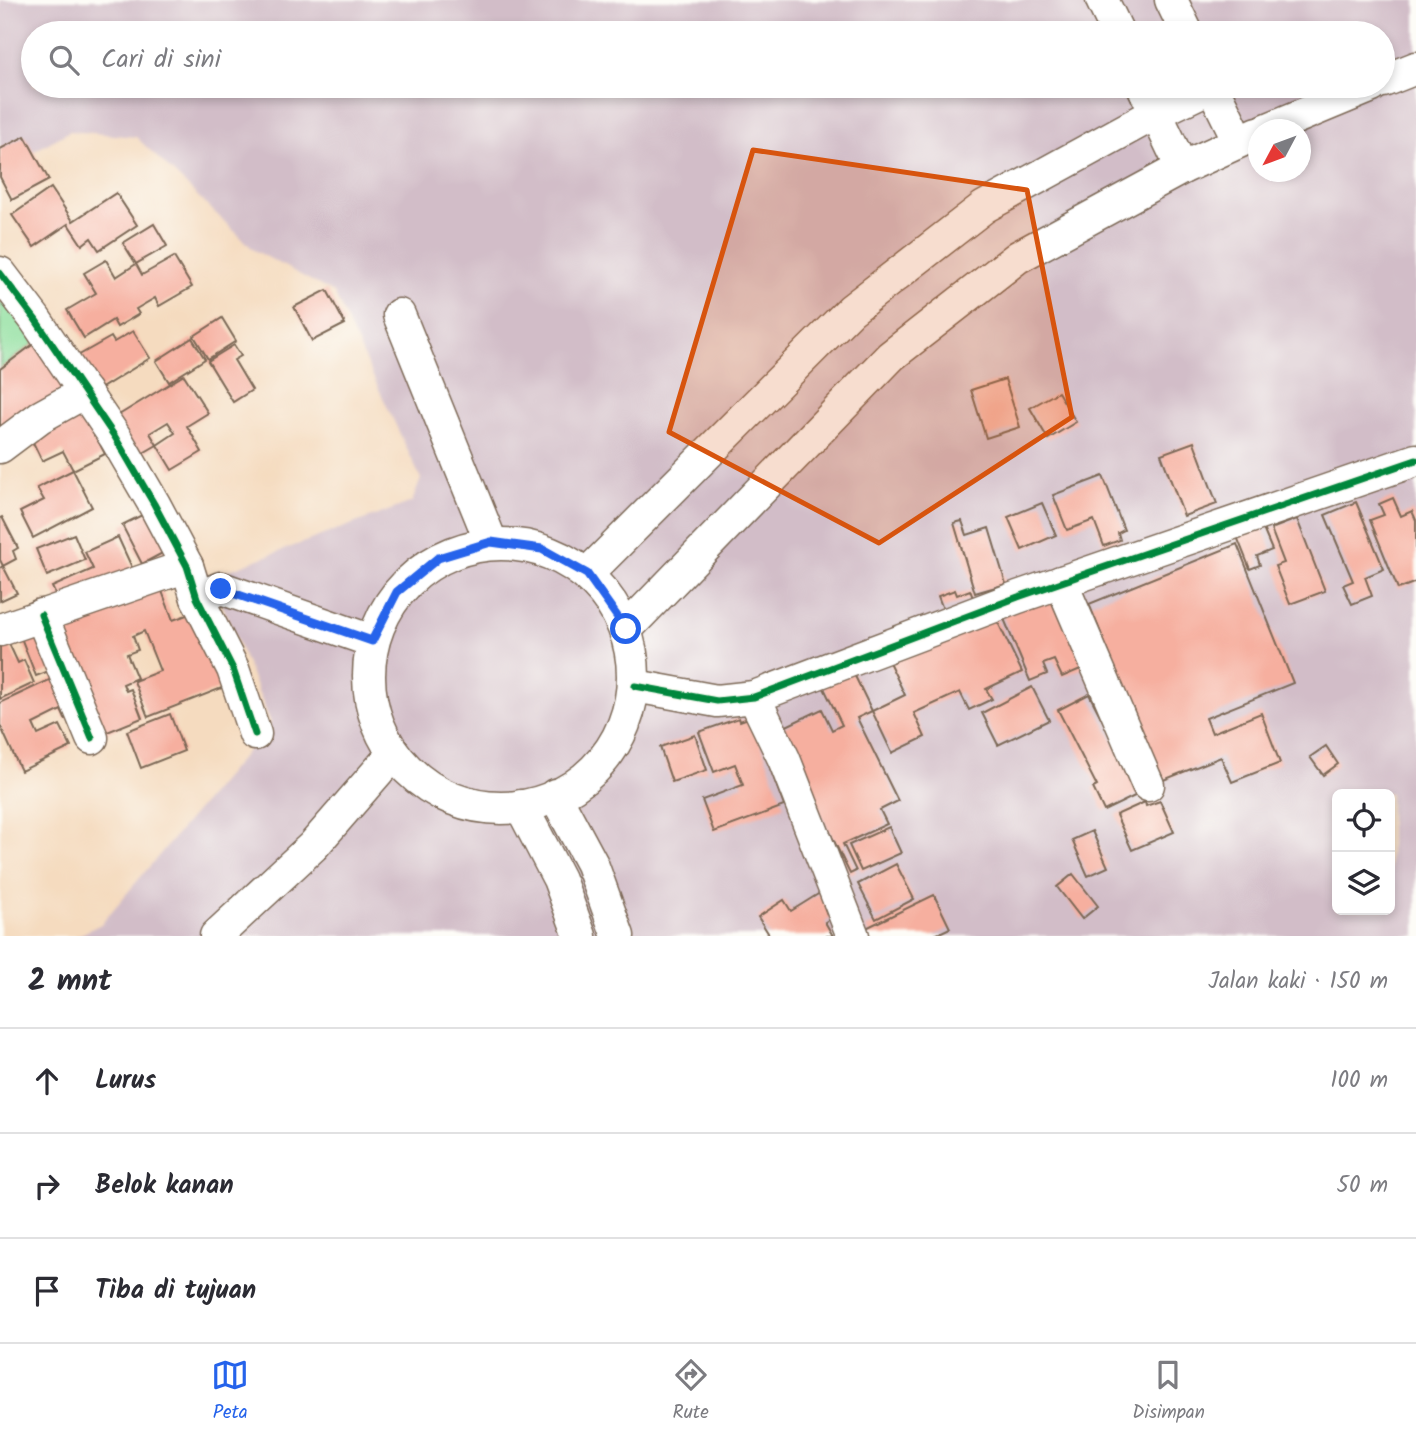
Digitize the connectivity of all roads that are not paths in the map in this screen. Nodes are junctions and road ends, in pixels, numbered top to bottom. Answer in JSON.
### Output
{"nodes":[{"id":1,"x":1102,"y":0,"type":"edge"},
{"id":2,"x":1171,"y":0,"type":"edge"},
{"id":3,"x":1112,"y":21,"type":"edge"},
{"id":4,"x":1181,"y":21,"type":"edge"},
{"id":5,"x":1416,"y":68,"type":"edge"},
{"id":6,"x":1395,"y":76,"type":"edge"},
{"id":7,"x":1222,"y":98,"type":"edge"},
{"id":8,"x":1342,"y":98,"type":"edge"},
{"id":9,"x":1150,"y":99,"type":"edge"},
{"id":10,"x":1291,"y":119,"type":"edge"},
{"id":11,"x":1248,"y":127,"type":"edge"},
{"id":12,"x":1248,"y":137,"type":"edge"},
{"id":13,"x":1182,"y":167,"type":"junction"},
{"id":14,"x":4,"y":286,"type":"edge"},
{"id":15,"x":399,"y":315,"type":"dead end"},
{"id":16,"x":85,"y":392,"type":"junction"},
{"id":17,"x":0,"y":447,"type":"edge"},
{"id":18,"x":1416,"y":460,"type":"edge"},
{"id":19,"x":491,"y":542,"type":"junction"},
{"id":20,"x":187,"y":566,"type":"junction"},
{"id":21,"x":587,"y":574,"type":"junction"},
{"id":22,"x":1061,"y":582,"type":"junction"},
{"id":23,"x":197,"y":598,"type":"junction"},
{"id":24,"x":41,"y":615,"type":"junction"},
{"id":25,"x":626,"y":629,"type":"junction"},
{"id":26,"x":0,"y":630,"type":"edge"},
{"id":27,"x":372,"y":641,"type":"junction"},
{"id":28,"x":635,"y":686,"type":"junction"},
{"id":29,"x":754,"y":697,"type":"junction"},
{"id":30,"x":255,"y":734,"type":"dead end"},
{"id":31,"x":92,"y":738,"type":"dead end"},
{"id":32,"x":393,"y":754,"type":"junction"},
{"id":33,"x":1148,"y":785,"type":"dead end"},
{"id":34,"x":555,"y":796,"type":"junction"},
{"id":35,"x":521,"y":806,"type":"junction"},
{"id":36,"x":216,"y":936,"type":"edge"},
{"id":37,"x":580,"y":936,"type":"edge"},
{"id":38,"x":618,"y":936,"type":"edge"},
{"id":39,"x":853,"y":936,"type":"edge"}],
"edges":[{"from":1,"to":3,"type":"street"},
{"from":2,"to":4,"type":"street"},
{"from":5,"to":6,"type":"street"},
{"from":7,"to":11,"type":"street"},
{"from":8,"to":10,"type":"street"},
{"from":9,"to":13,"type":"street"},
{"from":9,"to":21,"type":"street"},
{"from":12,"to":13,"type":"street"},
{"from":13,"to":25,"type":"street"},
{"from":14,"to":16,"type":"street"},
{"from":15,"to":19,"type":"street"},
{"from":16,"to":17,"type":"street"},
{"from":16,"to":20,"type":"street"},
{"from":18,"to":22,"type":"street"},
{"from":19,"to":21,"type":"street"},
{"from":19,"to":27,"type":"street"},
{"from":20,"to":23,"type":"street"},
{"from":20,"to":24,"type":"street"},
{"from":21,"to":25,"type":"street"},
{"from":22,"to":29,"type":"street"},
{"from":22,"to":33,"type":"street"},
{"from":23,"to":27,"type":"street"},
{"from":23,"to":30,"type":"street"},
{"from":24,"to":26,"type":"street"},
{"from":24,"to":31,"type":"street"},
{"from":25,"to":28,"type":"street"},
{"from":27,"to":32,"type":"street"},
{"from":28,"to":29,"type":"street"},
{"from":28,"to":34,"type":"street"},
{"from":29,"to":39,"type":"street"},
{"from":32,"to":35,"type":"street"},
{"from":32,"to":36,"type":"street"},
{"from":34,"to":35,"type":"street"},
{"from":34,"to":38,"type":"street"},
{"from":35,"to":37,"type":"street"}]}
